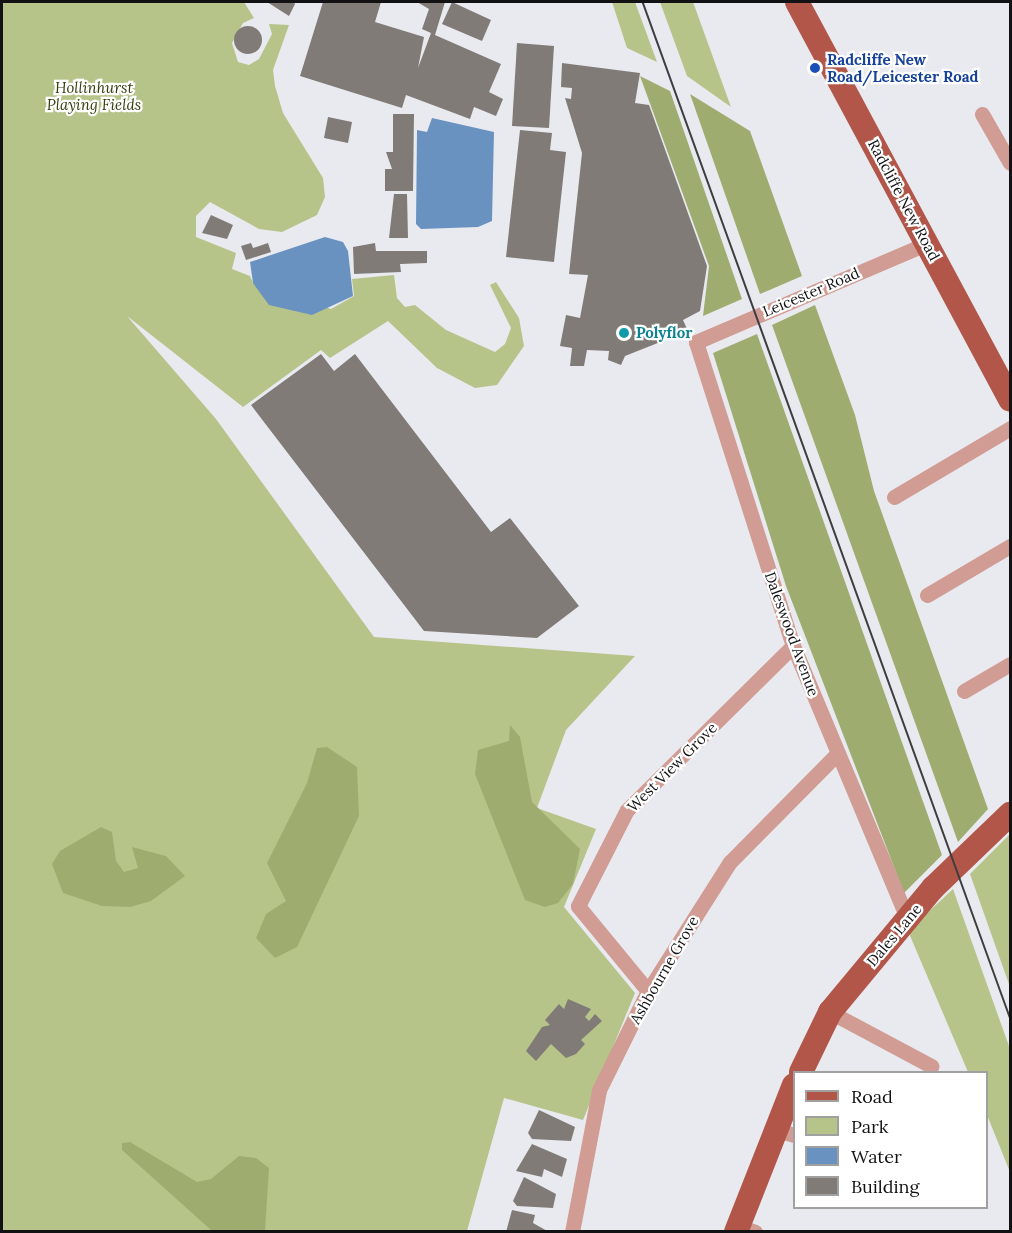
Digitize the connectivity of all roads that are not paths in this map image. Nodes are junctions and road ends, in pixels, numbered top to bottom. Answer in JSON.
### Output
{"nodes":[{"id":1,"x":797,"y":2,"type":"edge"},
{"id":2,"x":982,"y":114,"type":"dead end"},
{"id":3,"x":1011,"y":163,"type":"edge"},
{"id":4,"x":927,"y":244,"type":"junction"},
{"id":5,"x":696,"y":342,"type":"joint"},
{"id":6,"x":1011,"y":399,"type":"edge"},
{"id":7,"x":1011,"y":428,"type":"edge"},
{"id":8,"x":894,"y":498,"type":"dead end"},
{"id":9,"x":1011,"y":546,"type":"edge"},
{"id":10,"x":927,"y":595,"type":"dead end"},
{"id":11,"x":793,"y":646,"type":"junction"},
{"id":12,"x":1011,"y":664,"type":"edge"},
{"id":13,"x":964,"y":690,"type":"dead end"},
{"id":14,"x":838,"y":753,"type":"junction"},
{"id":15,"x":1011,"y":814,"type":"edge"},
{"id":16,"x":907,"y":918,"type":"junction"},
{"id":17,"x":648,"y":991,"type":"junction"},
{"id":18,"x":830,"y":1012,"type":"junction"},
{"id":19,"x":931,"y":1066,"type":"dead end"},
{"id":20,"x":801,"y":1071,"type":"edge"},
{"id":21,"x":793,"y":1094,"type":"edge"},
{"id":22,"x":784,"y":1132,"type":"edge"},
{"id":23,"x":743,"y":1230,"type":"edge"},
{"id":24,"x":572,"y":1232,"type":"edge"}],
"edges":[{"from":1,"to":4,"type":"main road","name":"Radcliffe New Road"},
{"from":2,"to":3,"type":"street"},
{"from":4,"to":5,"type":"street","name":"Leicester Road"},
{"from":4,"to":6,"type":"main road","name":"Radcliffe New Road"},
{"from":5,"to":11,"type":"street","name":"Daleswood Avenue"},
{"from":7,"to":8,"type":"street"},
{"from":9,"to":10,"type":"street"},
{"from":11,"to":14,"type":"street","name":"Daleswood Avenue"},
{"from":11,"to":17,"type":"street","name":"West View Grove"},
{"from":12,"to":13,"type":"street"},
{"from":14,"to":16,"type":"street","name":"Daleswood Avenue"},
{"from":14,"to":17,"type":"street","name":"Ashbourne Grove"},
{"from":15,"to":16,"type":"main road","name":"Dales Lane"},
{"from":16,"to":18,"type":"main road","name":"Dales Lane"},
{"from":17,"to":24,"type":"street","name":"Ashbourne Grove"},
{"from":18,"to":19,"type":"street"},
{"from":18,"to":20,"type":"main road","name":"Dales Lane"},
{"from":21,"to":22,"type":"main road"},
{"from":22,"to":23,"type":"main road"}]}
